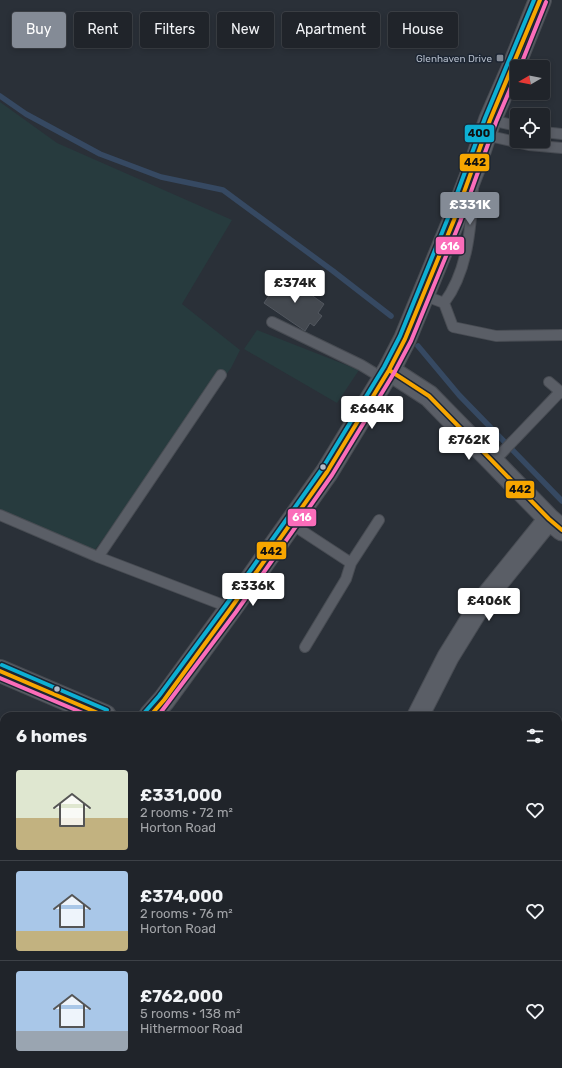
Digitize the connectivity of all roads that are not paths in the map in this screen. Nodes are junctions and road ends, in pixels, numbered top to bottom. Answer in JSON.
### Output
{"nodes":[{"id":1,"x":540,"y":0,"type":"edge"},
{"id":2,"x":510,"y":126,"type":"edge"},
{"id":3,"x":487,"y":127,"type":"junction"},
{"id":4,"x":550,"y":133,"type":"edge"},
{"id":5,"x":562,"y":134,"type":"edge"},
{"id":6,"x":562,"y":148,"type":"edge"},
{"id":7,"x":474,"y":168,"type":"junction"},
{"id":8,"x":423,"y":295,"type":"junction"},
{"id":9,"x":444,"y":303,"type":"junction"},
{"id":10,"x":272,"y":322,"type":"dead end"},
{"id":11,"x":562,"y":335,"type":"edge"},
{"id":12,"x":386,"y":374,"type":"junction"},
{"id":13,"x":222,"y":375,"type":"dead end"},
{"id":14,"x":549,"y":382,"type":"dead end"},
{"id":15,"x":561,"y":392,"type":"edge"},
{"id":16,"x":497,"y":458,"type":"junction"},
{"id":17,"x":0,"y":515,"type":"edge"},
{"id":18,"x":379,"y":520,"type":"dead end"},
{"id":19,"x":290,"y":523,"type":"junction"},
{"id":20,"x":556,"y":525,"type":"edge"},
{"id":21,"x":98,"y":557,"type":"junction"},
{"id":22,"x":351,"y":563,"type":"junction"},
{"id":23,"x":231,"y":608,"type":"junction"},
{"id":24,"x":305,"y":647,"type":"dead end"},
{"id":25,"x":0,"y":671,"type":"edge"},
{"id":26,"x":96,"y":712,"type":"edge"},
{"id":27,"x":154,"y":712,"type":"edge"},
{"id":28,"x":420,"y":712,"type":"edge"}],
"edges":[{"from":1,"to":3,"type":"street"},
{"from":2,"to":3,"type":"lane"},
{"from":3,"to":6,"type":"lane"},
{"from":3,"to":7,"type":"street"},
{"from":4,"to":5,"type":"lane"},
{"from":7,"to":8,"type":"street"},
{"from":7,"to":9,"type":"lane"},
{"from":8,"to":9,"type":"lane"},
{"from":8,"to":12,"type":"street"},
{"from":9,"to":11,"type":"lane"},
{"from":10,"to":12,"type":"lane"},
{"from":12,"to":16,"type":"street"},
{"from":12,"to":19,"type":"street"},
{"from":13,"to":21,"type":"lane"},
{"from":14,"to":15,"type":"lane"},
{"from":15,"to":16,"type":"lane"},
{"from":16,"to":20,"type":"street"},
{"from":17,"to":21,"type":"lane"},
{"from":18,"to":22,"type":"lane"},
{"from":19,"to":22,"type":"lane"},
{"from":19,"to":23,"type":"street"},
{"from":20,"to":28,"type":"street"},
{"from":21,"to":23,"type":"lane"},
{"from":22,"to":24,"type":"lane"},
{"from":23,"to":27,"type":"street"},
{"from":25,"to":26,"type":"street"}]}
